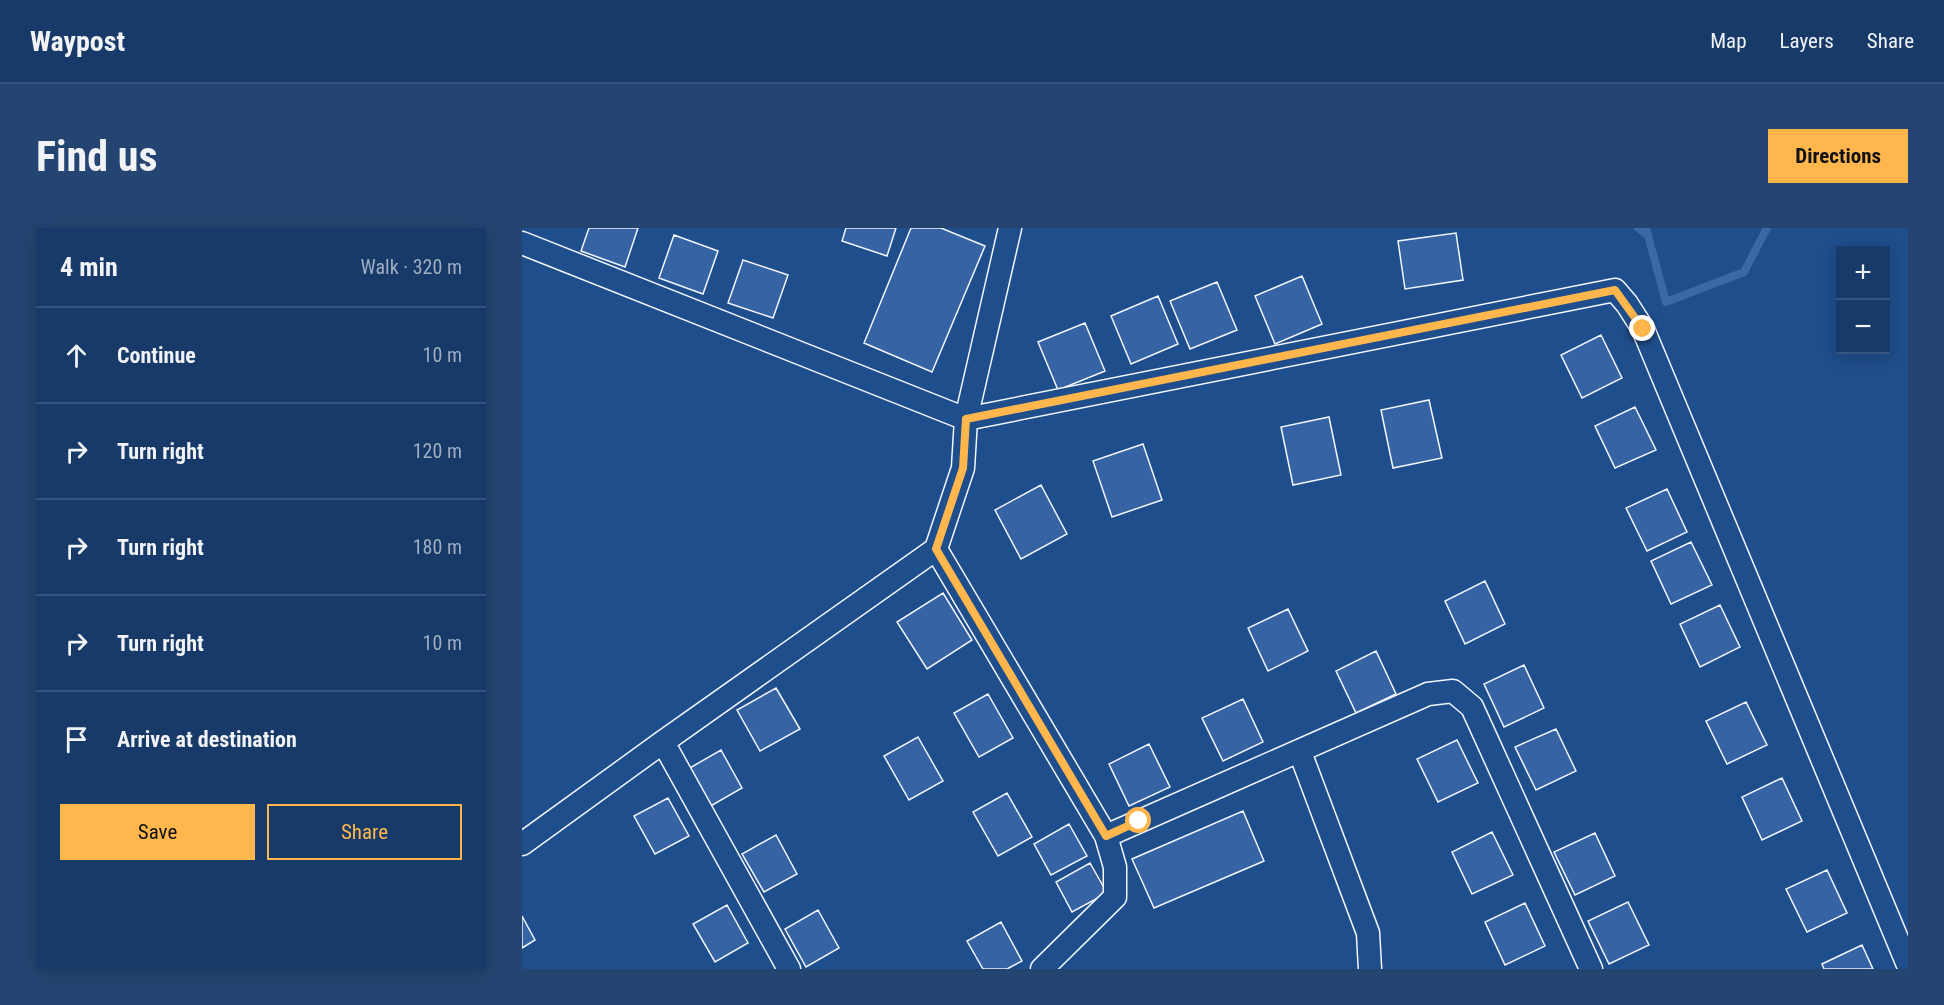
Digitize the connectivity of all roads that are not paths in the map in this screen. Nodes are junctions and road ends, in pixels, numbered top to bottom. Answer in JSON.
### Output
{"nodes":[{"id":1,"x":1010,"y":228,"type":"edge"},
{"id":2,"x":522,"y":243,"type":"edge"},
{"id":3,"x":966,"y":419,"type":"junction"},
{"id":4,"x":936,"y":549,"type":"junction"},
{"id":5,"x":663,"y":742,"type":"junction"},
{"id":6,"x":1300,"y":752,"type":"junction"},
{"id":7,"x":1106,"y":836,"type":"junction"},
{"id":8,"x":522,"y":844,"type":"edge"},
{"id":9,"x":1908,"y":965,"type":"edge"},
{"id":10,"x":789,"y":969,"type":"edge"},
{"id":11,"x":1042,"y":969,"type":"edge"},
{"id":12,"x":1370,"y":969,"type":"edge"},
{"id":13,"x":1591,"y":969,"type":"edge"}],
"edges":[{"from":1,"to":3,"type":"street"},
{"from":2,"to":3,"type":"street"},
{"from":3,"to":4,"type":"street"},
{"from":3,"to":9,"type":"street"},
{"from":4,"to":5,"type":"street"},
{"from":4,"to":7,"type":"street"},
{"from":5,"to":8,"type":"street"},
{"from":5,"to":10,"type":"street"},
{"from":6,"to":7,"type":"street"},
{"from":6,"to":12,"type":"street"},
{"from":6,"to":13,"type":"street"},
{"from":7,"to":11,"type":"street"}]}
